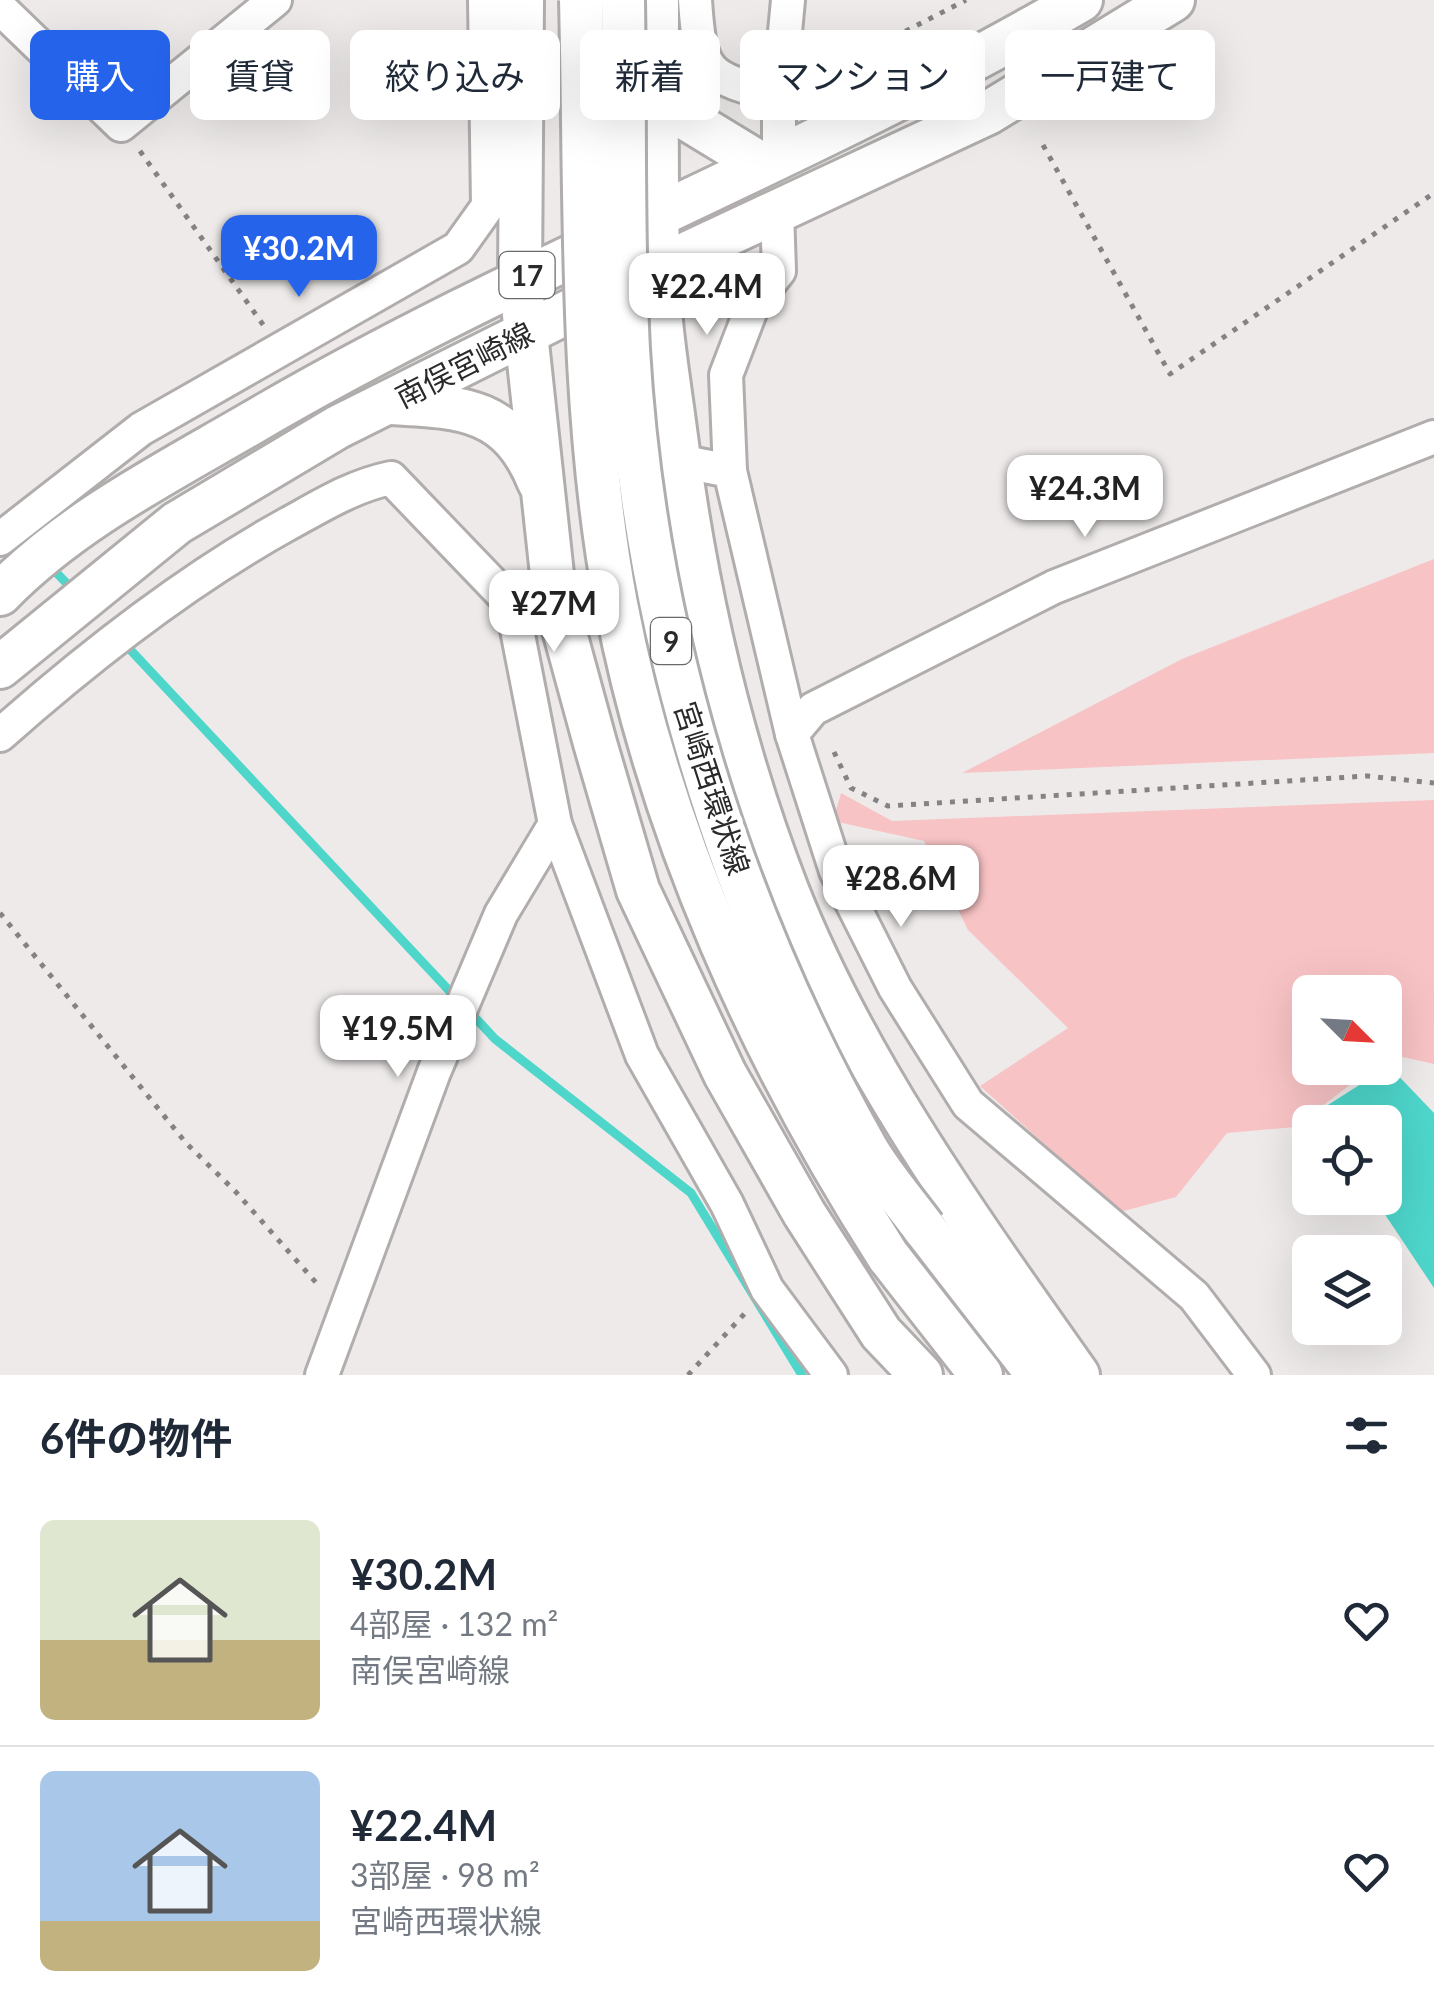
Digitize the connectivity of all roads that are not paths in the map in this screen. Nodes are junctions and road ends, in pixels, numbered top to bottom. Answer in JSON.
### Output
{"nodes":[{"id":1,"x":275,"y":0,"type":"edge"},
{"id":2,"x":485,"y":0,"type":"edge"},
{"id":3,"x":522,"y":0,"type":"edge"},
{"id":4,"x":581,"y":0,"type":"edge"},
{"id":5,"x":623,"y":0,"type":"edge"},
{"id":6,"x":657,"y":0,"type":"edge"},
{"id":7,"x":696,"y":0,"type":"edge"},
{"id":8,"x":788,"y":0,"type":"edge"},
{"id":9,"x":1081,"y":0,"type":"edge"},
{"id":10,"x":1173,"y":0,"type":"edge"},
{"id":11,"x":0,"y":8,"type":"edge"},
{"id":12,"x":657,"y":30,"type":"edge"},
{"id":13,"x":785,"y":30,"type":"edge"},
{"id":14,"x":740,"y":86,"type":"edge"},
{"id":15,"x":658,"y":120,"type":"edge"},
{"id":16,"x":691,"y":120,"type":"edge"},
{"id":17,"x":776,"y":120,"type":"edge"},
{"id":18,"x":770,"y":160,"type":"junction"},
{"id":19,"x":659,"y":212,"type":"junction"},
{"id":20,"x":777,"y":212,"type":"junction"},
{"id":21,"x":658,"y":267,"type":"junction"},
{"id":22,"x":520,"y":278,"type":"junction"},
{"id":23,"x":528,"y":332,"type":"junction"},
{"id":24,"x":309,"y":389,"type":"junction"},
{"id":25,"x":387,"y":402,"type":"junction"},
{"id":26,"x":338,"y":427,"type":"junction"},
{"id":27,"x":1434,"y":437,"type":"edge"},
{"id":28,"x":678,"y":461,"type":"junction"},
{"id":29,"x":730,"y":471,"type":"junction"},
{"id":30,"x":544,"y":497,"type":"junction"},
{"id":31,"x":0,"y":539,"type":"edge"},
{"id":32,"x":0,"y":594,"type":"edge"},
{"id":33,"x":0,"y":667,"type":"edge"},
{"id":34,"x":802,"y":721,"type":"junction"},
{"id":35,"x":0,"y":735,"type":"edge"},
{"id":36,"x":555,"y":824,"type":"junction"},
{"id":37,"x":322,"y":1375,"type":"edge"},
{"id":38,"x":831,"y":1375,"type":"edge"},
{"id":39,"x":921,"y":1375,"type":"edge"},
{"id":40,"x":981,"y":1375,"type":"edge"},
{"id":41,"x":1038,"y":1375,"type":"edge"},
{"id":42,"x":1078,"y":1375,"type":"edge"},
{"id":43,"x":1254,"y":1375,"type":"edge"}],
"edges":[{"from":1,"to":11,"type":"street"},
{"from":2,"to":31,"type":"street"},
{"from":3,"to":22,"type":"main road"},
{"from":4,"to":40,"type":"main road","name":"宮崎西環状線","number":"9","bridge":true},
{"from":5,"to":41,"type":"main road","name":"宮崎西環状線","number":"9","bridge":true},
{"from":6,"to":12,"type":"main road"},
{"from":7,"to":14,"type":"street"},
{"from":8,"to":13,"type":"street"},
{"from":9,"to":18,"type":"main road","name":"南俣宮崎線","number":"17"},
{"from":10,"to":20,"type":"main road","name":"南俣宮崎線","number":"17"},
{"from":15,"to":19,"type":"main road"},
{"from":16,"to":18,"type":"main road"},
{"from":17,"to":18,"type":"street"},
{"from":18,"to":19,"type":"main road","name":"南俣宮崎線","number":"17"},
{"from":19,"to":21,"type":"main road"},
{"from":19,"to":22,"type":"main road","name":"南俣宮崎線","number":"17"},
{"from":20,"to":21,"type":"main road","name":"南俣宮崎線","number":"17"},
{"from":20,"to":29,"type":"street"},
{"from":21,"to":23,"type":"main road","name":"南俣宮崎線","number":"17"},
{"from":21,"to":28,"type":"main road"},
{"from":22,"to":23,"type":"main road"},
{"from":22,"to":24,"type":"main road","name":"南俣宮崎線","number":"17"},
{"from":23,"to":25,"type":"main road","name":"南俣宮崎線","number":"17"},
{"from":23,"to":30,"type":"main road"},
{"from":24,"to":26,"type":"street"},
{"from":24,"to":32,"type":"main road","name":"南俣宮崎線","number":"17"},
{"from":25,"to":26,"type":"main road","name":"南俣宮崎線","number":"17"},
{"from":25,"to":30,"type":"main road"},
{"from":26,"to":33,"type":"main road","name":"南俣宮崎線","number":"17"},
{"from":27,"to":34,"type":"street"},
{"from":28,"to":29,"type":"street"},
{"from":28,"to":42,"type":"main road"},
{"from":29,"to":34,"type":"street"},
{"from":30,"to":39,"type":"main road"},
{"from":34,"to":43,"type":"street"},
{"from":35,"to":36,"type":"street"},
{"from":36,"to":37,"type":"street"},
{"from":36,"to":38,"type":"street"}]}
